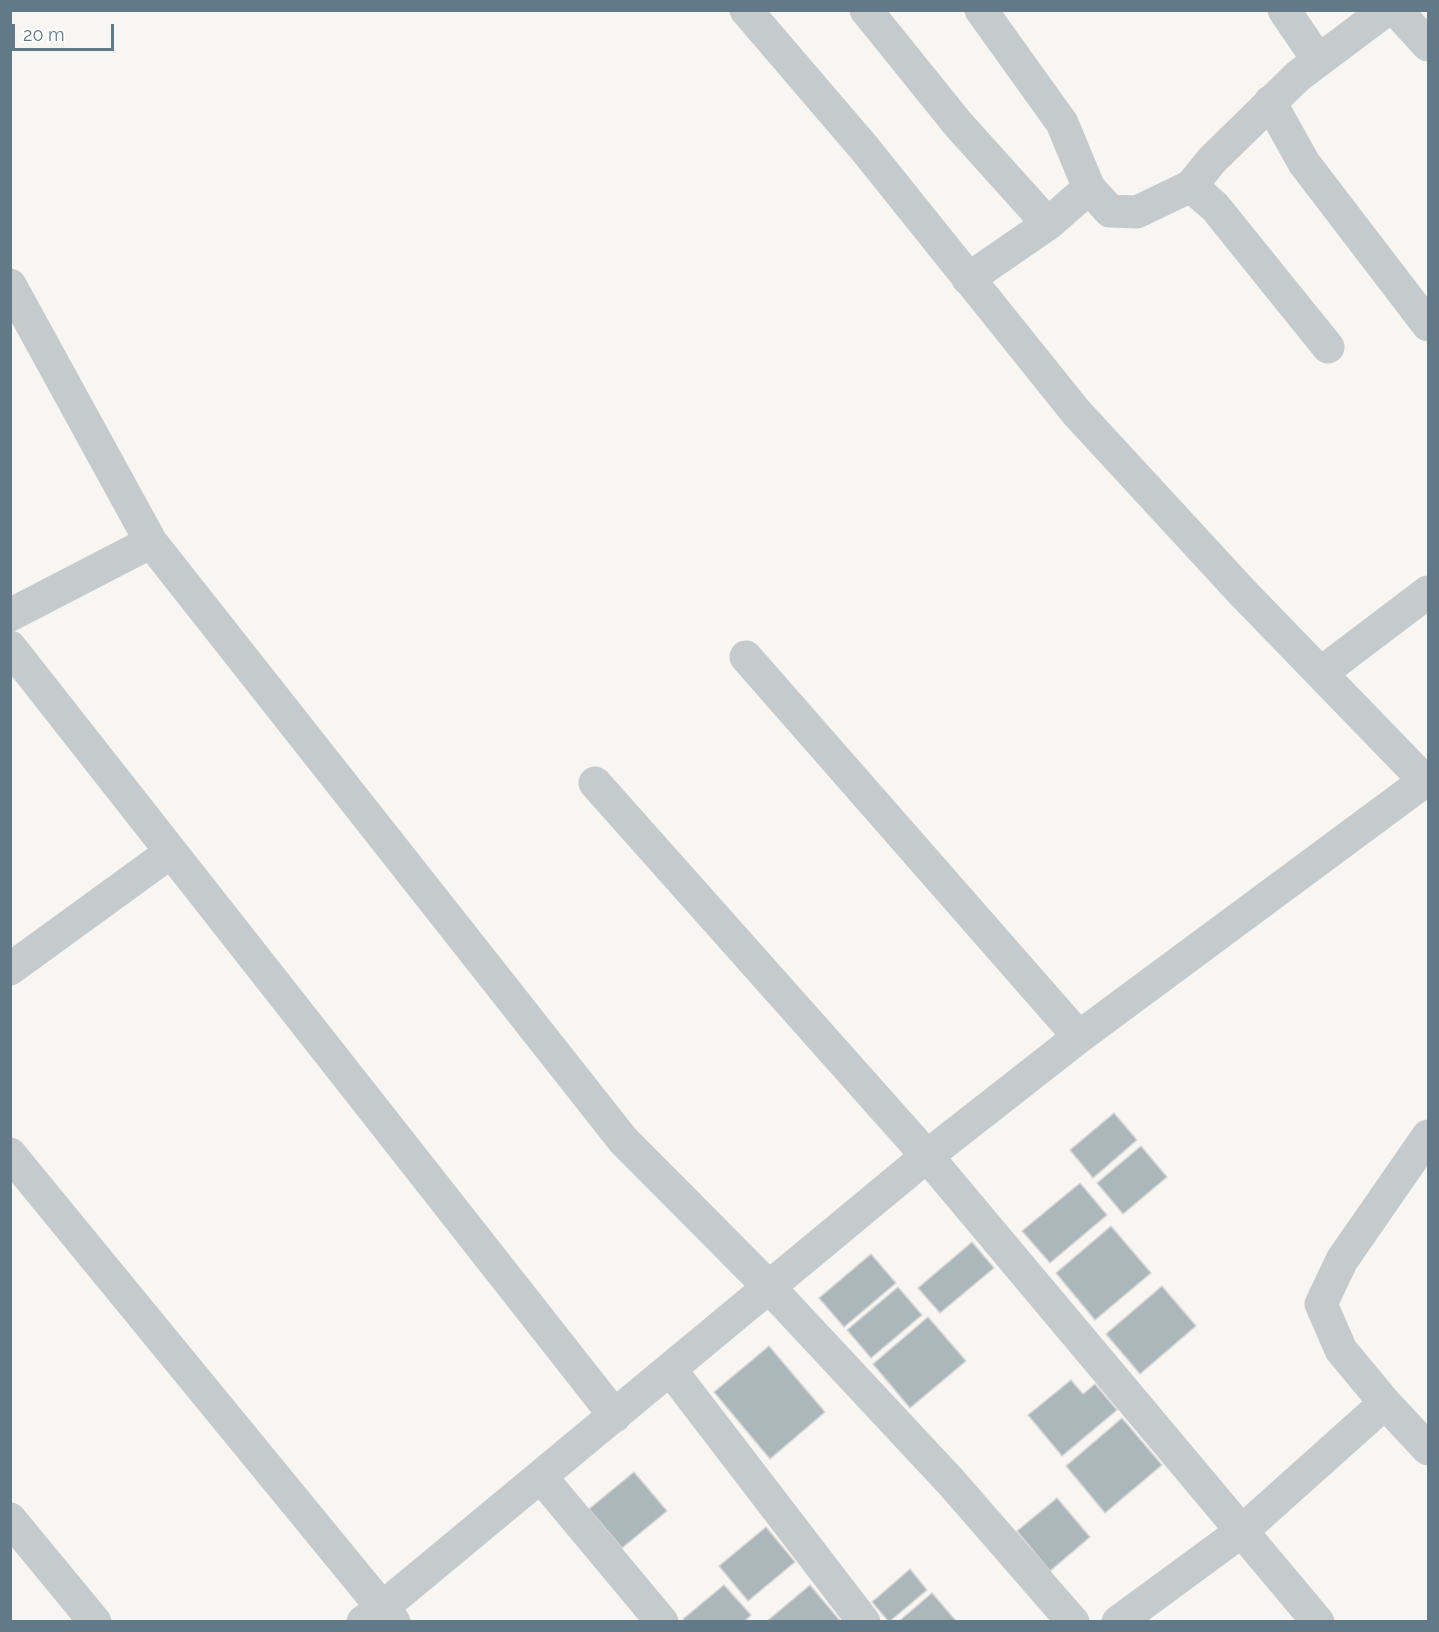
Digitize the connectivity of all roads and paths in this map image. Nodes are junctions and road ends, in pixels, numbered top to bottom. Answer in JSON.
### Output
{"nodes":[{"id":1,"x":746,"y":10,"type":"edge"},
{"id":2,"x":866,"y":10,"type":"edge"},
{"id":3,"x":981,"y":10,"type":"edge"},
{"id":4,"x":1284,"y":10,"type":"edge"},
{"id":5,"x":1386,"y":10,"type":"edge"},
{"id":6,"x":1396,"y":10,"type":"edge"},
{"id":7,"x":1428,"y":45,"type":"edge"},
{"id":8,"x":1318,"y":60,"type":"junction"},
{"id":9,"x":1270,"y":102,"type":"junction"},
{"id":10,"x":1191,"y":186,"type":"junction"},
{"id":11,"x":1089,"y":188,"type":"junction"},
{"id":12,"x":1048,"y":224,"type":"junction"},
{"id":13,"x":968,"y":279,"type":"junction"},
{"id":14,"x":10,"y":285,"type":"edge"},
{"id":15,"x":1428,"y":325,"type":"edge"},
{"id":16,"x":1328,"y":347,"type":"dead end"},
{"id":17,"x":151,"y":542,"type":"junction"},
{"id":18,"x":1428,"y":592,"type":"edge"},
{"id":19,"x":10,"y":615,"type":"edge"},
{"id":20,"x":10,"y":647,"type":"edge"},
{"id":21,"x":746,"y":657,"type":"dead end"},
{"id":22,"x":1321,"y":673,"type":"junction"},
{"id":23,"x":1427,"y":782,"type":"edge"},
{"id":24,"x":595,"y":783,"type":"dead end"},
{"id":25,"x":171,"y":852,"type":"junction"},
{"id":26,"x":10,"y":969,"type":"edge"},
{"id":27,"x":1079,"y":1037,"type":"junction"},
{"id":28,"x":1428,"y":1136,"type":"edge"},
{"id":29,"x":10,"y":1154,"type":"edge"},
{"id":30,"x":927,"y":1155,"type":"junction"},
{"id":31,"x":769,"y":1287,"type":"junction"},
{"id":32,"x":670,"y":1369,"type":"junction"},
{"id":33,"x":1385,"y":1403,"type":"junction"},
{"id":34,"x":615,"y":1416,"type":"junction"},
{"id":35,"x":1428,"y":1449,"type":"edge"},
{"id":36,"x":541,"y":1477,"type":"junction"},
{"id":37,"x":10,"y":1519,"type":"edge"},
{"id":38,"x":1242,"y":1531,"type":"junction"},
{"id":39,"x":380,"y":1617,"type":"edge"},
{"id":40,"x":95,"y":1622,"type":"edge"},
{"id":41,"x":662,"y":1622,"type":"edge"},
{"id":42,"x":864,"y":1622,"type":"edge"},
{"id":43,"x":1073,"y":1622,"type":"edge"},
{"id":44,"x":1118,"y":1622,"type":"edge"},
{"id":45,"x":1318,"y":1622,"type":"edge"}],
"edges":[{"from":1,"to":13,"type":"street"},
{"from":2,"to":12,"type":"street"},
{"from":3,"to":11,"type":"street"},
{"from":4,"to":8,"type":"street"},
{"from":5,"to":8,"type":"street"},
{"from":6,"to":7,"type":"street"},
{"from":8,"to":9,"type":"street"},
{"from":9,"to":10,"type":"street"},
{"from":9,"to":15,"type":"street"},
{"from":10,"to":11,"type":"street"},
{"from":10,"to":16,"type":"street"},
{"from":11,"to":12,"type":"street"},
{"from":12,"to":13,"type":"street"},
{"from":13,"to":22,"type":"street"},
{"from":14,"to":17,"type":"street"},
{"from":17,"to":19,"type":"street"},
{"from":17,"to":31,"type":"street"},
{"from":18,"to":22,"type":"street"},
{"from":20,"to":25,"type":"street"},
{"from":21,"to":27,"type":"street"},
{"from":22,"to":23,"type":"street"},
{"from":23,"to":27,"type":"street"},
{"from":24,"to":30,"type":"street"},
{"from":25,"to":26,"type":"street"},
{"from":25,"to":34,"type":"street"},
{"from":27,"to":30,"type":"street"},
{"from":28,"to":33,"type":"street"},
{"from":29,"to":39,"type":"street"},
{"from":30,"to":31,"type":"street"},
{"from":30,"to":38,"type":"street"},
{"from":31,"to":32,"type":"street"},
{"from":31,"to":43,"type":"street"},
{"from":32,"to":34,"type":"street"},
{"from":32,"to":42,"type":"street"},
{"from":33,"to":35,"type":"street"},
{"from":33,"to":38,"type":"street"},
{"from":34,"to":36,"type":"street"},
{"from":36,"to":39,"type":"street"},
{"from":36,"to":41,"type":"street"},
{"from":37,"to":40,"type":"street"},
{"from":38,"to":44,"type":"street"},
{"from":38,"to":45,"type":"street"}]}
